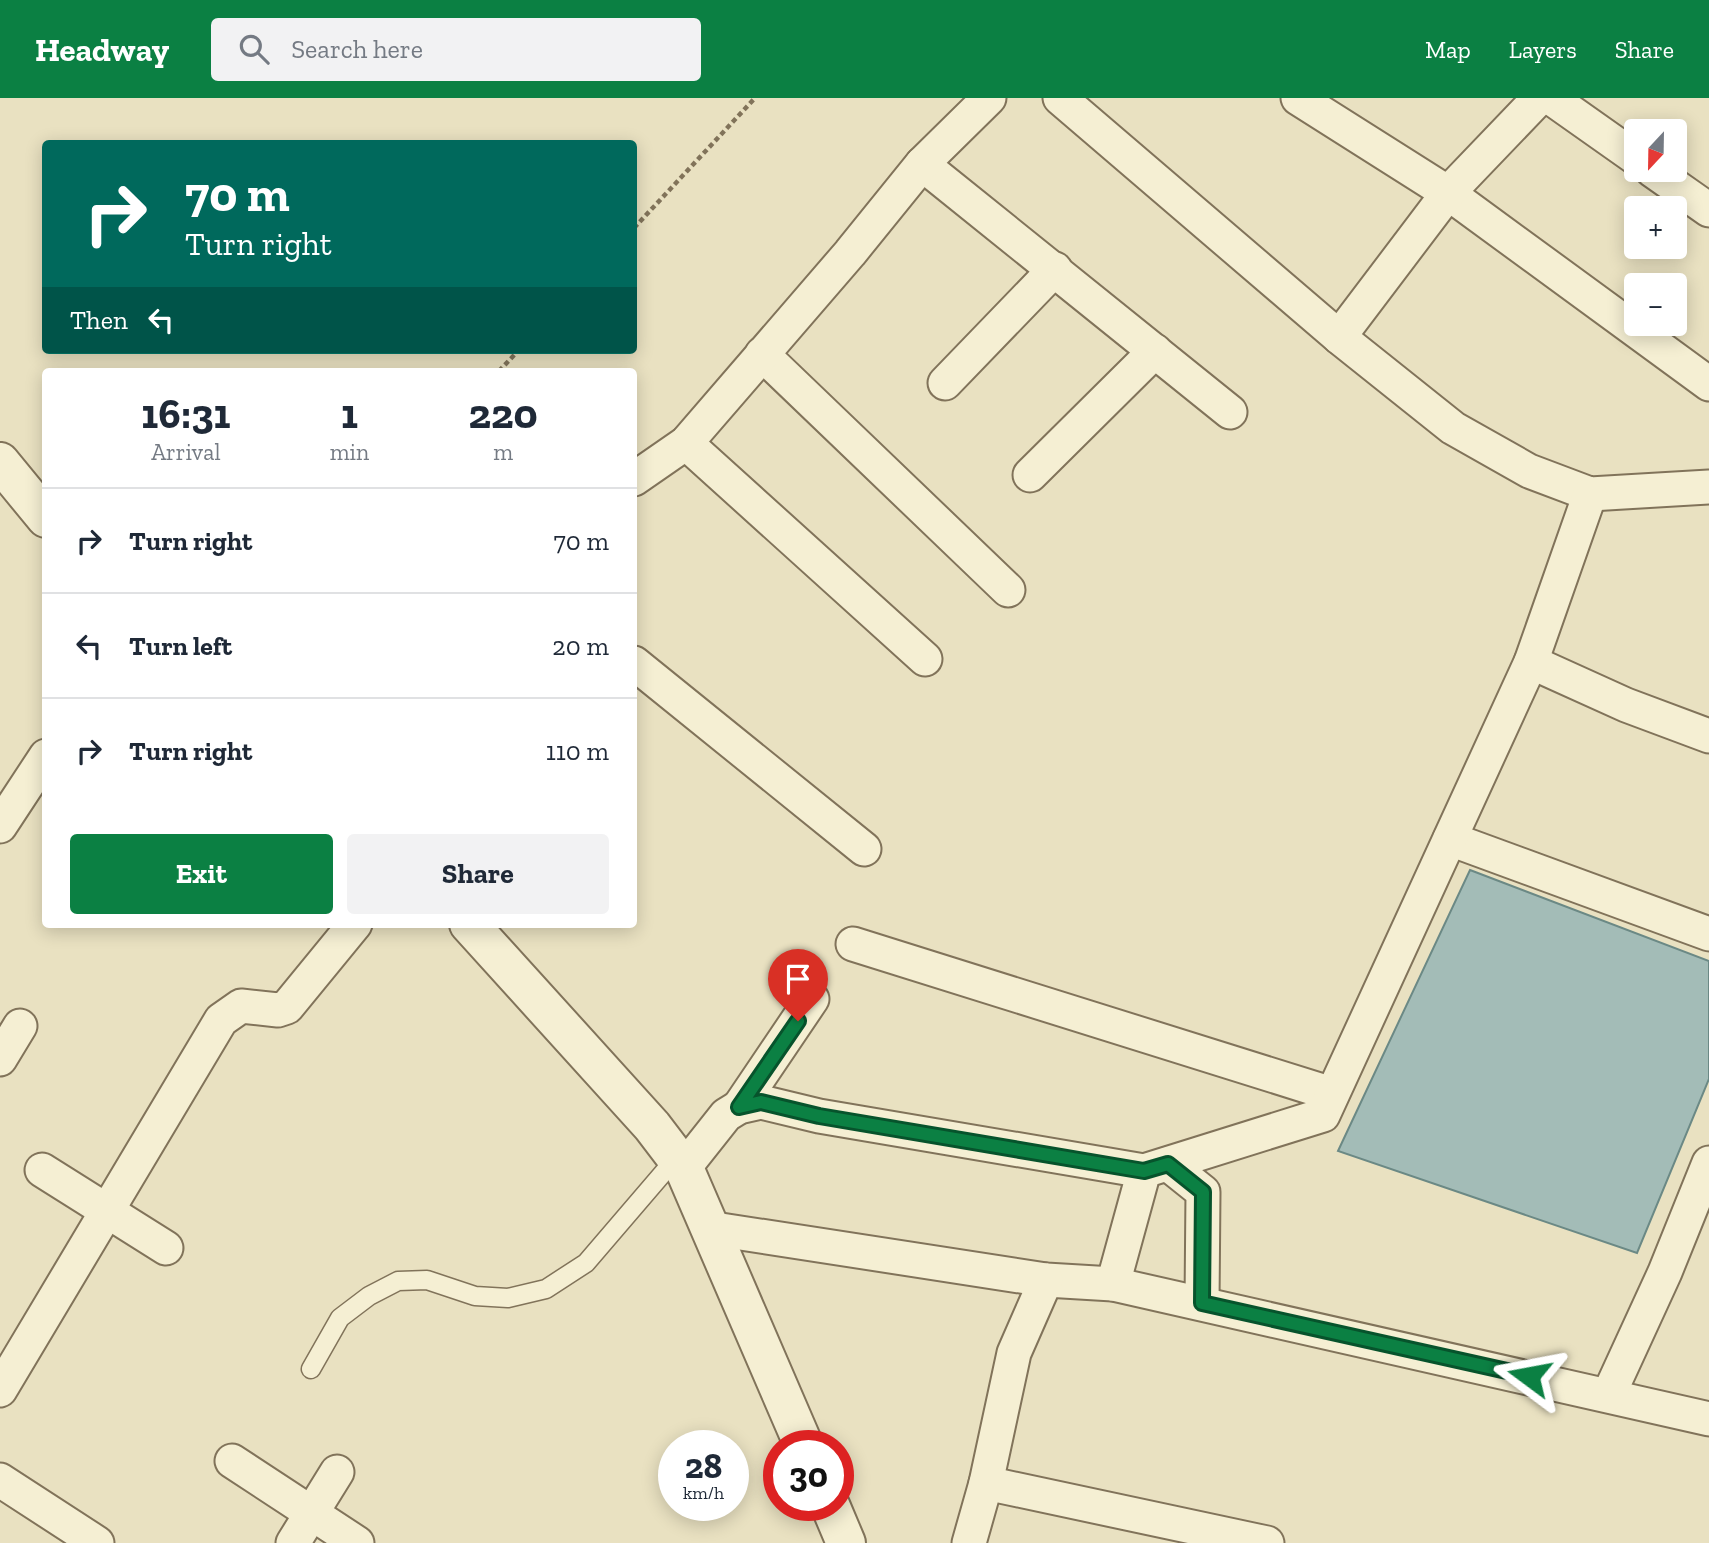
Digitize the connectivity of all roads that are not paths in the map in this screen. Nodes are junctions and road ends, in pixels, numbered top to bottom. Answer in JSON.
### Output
{"nodes":[{"id":1,"x":989,"y":98,"type":"edge"},
{"id":2,"x":1060,"y":98,"type":"edge"},
{"id":3,"x":1298,"y":98,"type":"edge"},
{"id":4,"x":1539,"y":98,"type":"edge"},
{"id":5,"x":1551,"y":98,"type":"edge"},
{"id":6,"x":1624,"y":150,"type":"edge"},
{"id":7,"x":922,"y":164,"type":"junction"},
{"id":8,"x":1669,"y":182,"type":"edge"},
{"id":9,"x":1448,"y":193,"type":"junction"},
{"id":10,"x":1709,"y":210,"type":"edge"},
{"id":11,"x":1055,"y":269,"type":"junction"},
{"id":12,"x":1339,"y":337,"type":"junction"},
{"id":13,"x":1155,"y":351,"type":"junction"},
{"id":14,"x":762,"y":354,"type":"junction"},
{"id":15,"x":945,"y":383,"type":"dead end"},
{"id":16,"x":1709,"y":384,"type":"edge"},
{"id":17,"x":1230,"y":412,"type":"dead end"},
{"id":18,"x":686,"y":443,"type":"junction"},
{"id":19,"x":0,"y":462,"type":"edge"},
{"id":20,"x":1030,"y":475,"type":"dead end"},
{"id":21,"x":637,"y":477,"type":"edge"},
{"id":22,"x":1709,"y":487,"type":"edge"},
{"id":23,"x":1590,"y":494,"type":"junction"},
{"id":24,"x":42,"y":513,"type":"edge"},
{"id":25,"x":1008,"y":590,"type":"dead end"},
{"id":26,"x":925,"y":659,"type":"dead end"},
{"id":27,"x":1531,"y":662,"type":"junction"},
{"id":28,"x":637,"y":665,"type":"edge"},
{"id":29,"x":1709,"y":736,"type":"edge"},
{"id":30,"x":42,"y":762,"type":"edge"},
{"id":31,"x":0,"y":825,"type":"edge"},
{"id":32,"x":1450,"y":839,"type":"junction"},
{"id":33,"x":864,"y":849,"type":"dead end"},
{"id":34,"x":352,"y":928,"type":"edge"},
{"id":35,"x":473,"y":928,"type":"edge"},
{"id":36,"x":1709,"y":934,"type":"edge"},
{"id":37,"x":853,"y":944,"type":"dead end"},
{"id":38,"x":812,"y":999,"type":"dead end"},
{"id":39,"x":20,"y":1027,"type":"dead end"},
{"id":40,"x":0,"y":1059,"type":"edge"},
{"id":41,"x":1332,"y":1094,"type":"junction"},
{"id":42,"x":739,"y":1107,"type":"junction"},
{"id":43,"x":680,"y":1163,"type":"junction"},
{"id":44,"x":1709,"y":1163,"type":"edge"},
{"id":45,"x":1156,"y":1168,"type":"junction"},
{"id":46,"x":42,"y":1170,"type":"dead end"},
{"id":47,"x":107,"y":1211,"type":"junction"},
{"id":48,"x":708,"y":1227,"type":"junction"},
{"id":49,"x":166,"y":1248,"type":"dead end"},
{"id":50,"x":1046,"y":1280,"type":"junction"},
{"id":51,"x":1113,"y":1284,"type":"junction"},
{"id":52,"x":1202,"y":1303,"type":"junction"},
{"id":53,"x":311,"y":1369,"type":"dead end"},
{"id":54,"x":0,"y":1390,"type":"edge"},
{"id":55,"x":1609,"y":1394,"type":"junction"},
{"id":56,"x":1709,"y":1419,"type":"edge"},
{"id":57,"x":797,"y":1430,"type":"edge"},
{"id":58,"x":232,"y":1461,"type":"dead end"},
{"id":59,"x":337,"y":1472,"type":"dead end"},
{"id":60,"x":0,"y":1480,"type":"edge"},
{"id":61,"x":986,"y":1483,"type":"junction"},
{"id":62,"x":312,"y":1513,"type":"junction"},
{"id":63,"x":837,"y":1521,"type":"edge"},
{"id":64,"x":1166,"y":1532,"type":"edge"},
{"id":65,"x":97,"y":1543,"type":"edge"},
{"id":66,"x":293,"y":1543,"type":"edge"},
{"id":67,"x":358,"y":1543,"type":"edge"},
{"id":68,"x":846,"y":1543,"type":"edge"},
{"id":69,"x":969,"y":1543,"type":"edge"},
{"id":70,"x":1267,"y":1543,"type":"edge"}],
"edges":[{"from":1,"to":7,"type":"street"},
{"from":2,"to":12,"type":"street"},
{"from":3,"to":9,"type":"street"},
{"from":4,"to":9,"type":"street"},
{"from":5,"to":6,"type":"street"},
{"from":7,"to":11,"type":"street"},
{"from":7,"to":14,"type":"street"},
{"from":8,"to":10,"type":"street"},
{"from":9,"to":12,"type":"street"},
{"from":9,"to":16,"type":"street"},
{"from":11,"to":13,"type":"street"},
{"from":11,"to":15,"type":"street"},
{"from":12,"to":23,"type":"street"},
{"from":13,"to":17,"type":"street"},
{"from":13,"to":20,"type":"street"},
{"from":14,"to":18,"type":"street"},
{"from":14,"to":25,"type":"street"},
{"from":18,"to":21,"type":"street"},
{"from":18,"to":26,"type":"street"},
{"from":19,"to":24,"type":"street"},
{"from":22,"to":23,"type":"street"},
{"from":23,"to":27,"type":"street"},
{"from":27,"to":29,"type":"street"},
{"from":27,"to":32,"type":"street"},
{"from":28,"to":33,"type":"street"},
{"from":30,"to":31,"type":"street"},
{"from":32,"to":36,"type":"street"},
{"from":32,"to":41,"type":"street"},
{"from":34,"to":47,"type":"street"},
{"from":35,"to":43,"type":"street"},
{"from":37,"to":41,"type":"street"},
{"from":38,"to":42,"type":"street"},
{"from":39,"to":40,"type":"street"},
{"from":41,"to":45,"type":"street"},
{"from":42,"to":43,"type":"street"},
{"from":42,"to":45,"type":"street"},
{"from":43,"to":48,"type":"street"},
{"from":43,"to":53,"type":"lane"},
{"from":44,"to":55,"type":"street"},
{"from":45,"to":51,"type":"street"},
{"from":45,"to":52,"type":"street"},
{"from":46,"to":47,"type":"street"},
{"from":47,"to":49,"type":"street"},
{"from":47,"to":54,"type":"street"},
{"from":48,"to":50,"type":"street"},
{"from":48,"to":57,"type":"street"},
{"from":50,"to":51,"type":"street"},
{"from":50,"to":61,"type":"street"},
{"from":51,"to":52,"type":"street"},
{"from":52,"to":55,"type":"street"},
{"from":55,"to":56,"type":"street"},
{"from":58,"to":62,"type":"street"},
{"from":59,"to":62,"type":"street"},
{"from":60,"to":65,"type":"street"},
{"from":61,"to":64,"type":"street"},
{"from":61,"to":69,"type":"street"},
{"from":62,"to":66,"type":"street"},
{"from":62,"to":67,"type":"street"},
{"from":63,"to":68,"type":"street"},
{"from":64,"to":70,"type":"street"}]}
